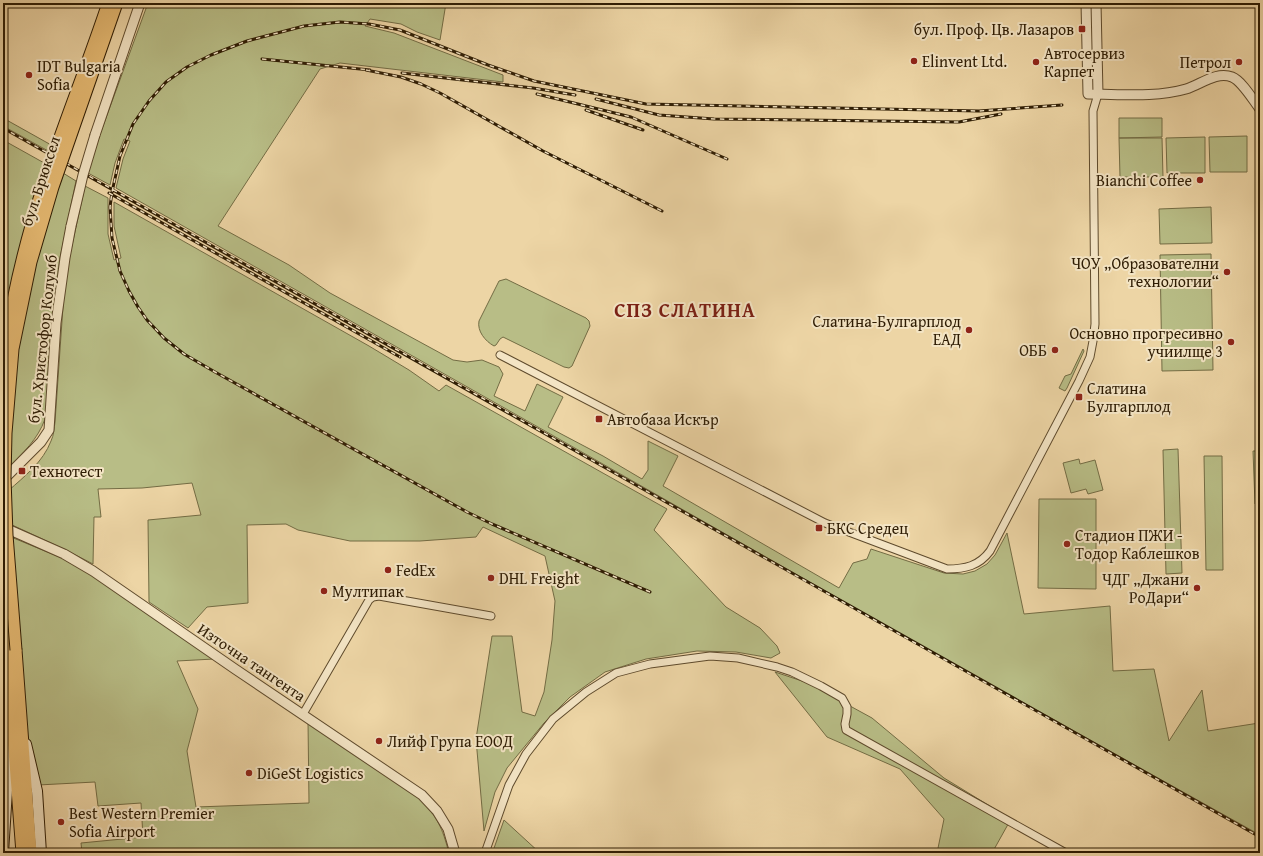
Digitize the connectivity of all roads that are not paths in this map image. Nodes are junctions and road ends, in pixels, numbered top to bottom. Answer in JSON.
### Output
{"nodes":[{"id":1,"x":108,"y":3,"type":"edge"},
{"id":2,"x":117,"y":3,"type":"edge"},
{"id":3,"x":140,"y":3,"type":"edge"},
{"id":4,"x":1086,"y":3,"type":"edge"},
{"id":5,"x":1096,"y":3,"type":"edge"},
{"id":6,"x":1088,"y":94,"type":"junction"},
{"id":7,"x":1098,"y":94,"type":"junction"},
{"id":8,"x":1260,"y":109,"type":"edge"},
{"id":9,"x":1093,"y":111,"type":"junction"},
{"id":10,"x":500,"y":355,"type":"dead end"},
{"id":11,"x":3,"y":363,"type":"edge"},
{"id":12,"x":3,"y":480,"type":"edge"},
{"id":13,"x":3,"y":528,"type":"edge"},
{"id":14,"x":3,"y":608,"type":"edge"},
{"id":15,"x":491,"y":616,"type":"dead end"},
{"id":16,"x":11,"y":650,"type":"junction"},
{"id":17,"x":303,"y":714,"type":"junction"},
{"id":18,"x":13,"y":724,"type":"junction"},
{"id":19,"x":23,"y":732,"type":"junction"},
{"id":20,"x":27,"y":850,"type":"edge"},
{"id":21,"x":3,"y":853,"type":"edge"},
{"id":22,"x":41,"y":853,"type":"edge"},
{"id":23,"x":455,"y":853,"type":"edge"},
{"id":24,"x":485,"y":853,"type":"edge"},
{"id":25,"x":1066,"y":853,"type":"edge"}],
"edges":[{"from":1,"to":11,"type":"main road","name":"бул. Брюксел","bridge":true},
{"from":2,"to":16,"type":"main road","name":"бул. Брюксел","bridge":true},
{"from":3,"to":12,"type":"street","name":"бул. Христофор Колумб","bridge":true},
{"from":4,"to":6,"type":"street"},
{"from":5,"to":7,"type":"street"},
{"from":6,"to":7,"type":"street"},
{"from":6,"to":9,"type":"street"},
{"from":7,"to":8,"type":"street"},
{"from":7,"to":9,"type":"street"},
{"from":9,"to":10,"type":"street"},
{"from":13,"to":17,"type":"street","name":"Източна тангента"},
{"from":14,"to":16,"type":"main road","name":"бул. Брюксел"},
{"from":15,"to":17,"type":"street"},
{"from":16,"to":18,"type":"main road","name":"бул. Брюксел"},
{"from":16,"to":19,"type":"main road","name":"бул. Брюксел"},
{"from":17,"to":23,"type":"street","name":"Източна тангента"},
{"from":18,"to":20,"type":"main road","name":"бул. Брюксел"},
{"from":18,"to":21,"type":"main road","name":"бул. Брюксел"},
{"from":19,"to":20,"type":"main road","name":"бул. Брюксел"},
{"from":19,"to":22,"type":"main road","name":"бул. Брюксел"},
{"from":24,"to":25,"type":"street"}]}
